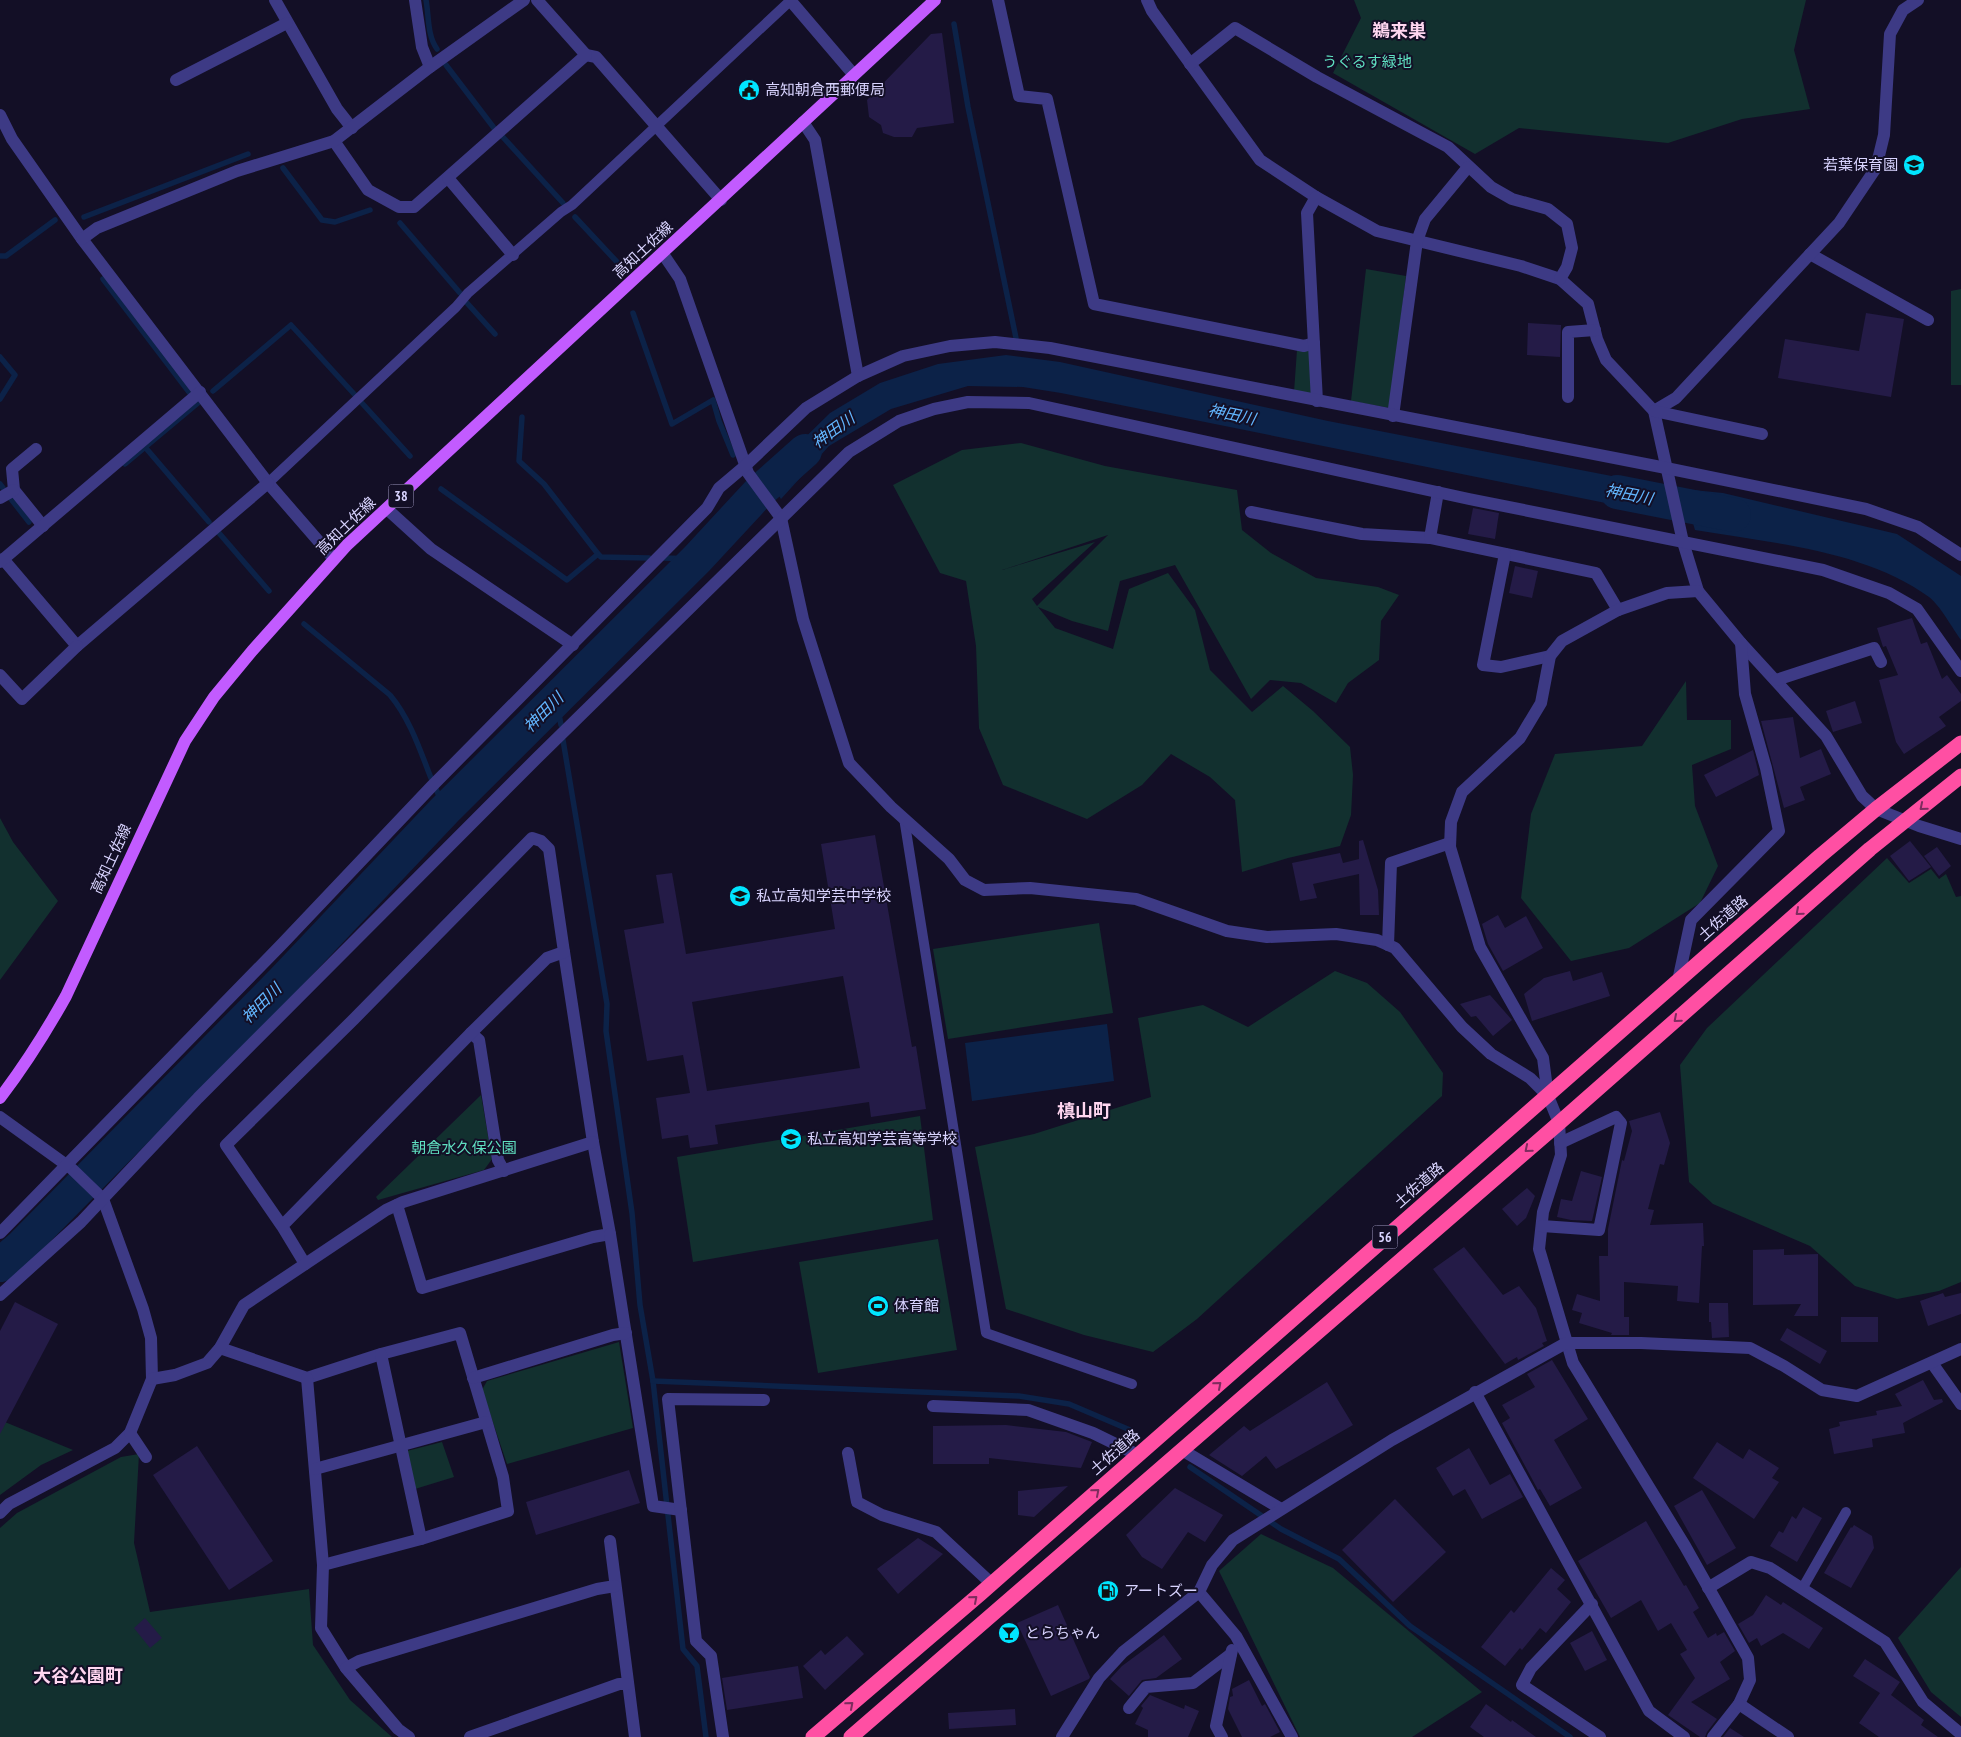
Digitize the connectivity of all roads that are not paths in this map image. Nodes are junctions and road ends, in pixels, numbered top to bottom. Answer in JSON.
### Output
{"nodes":[{"id":1,"x":274,"y":0,"type":"edge"},
{"id":2,"x":415,"y":0,"type":"edge"},
{"id":3,"x":524,"y":0,"type":"edge"},
{"id":4,"x":537,"y":0,"type":"edge"},
{"id":5,"x":790,"y":0,"type":"edge"},
{"id":6,"x":935,"y":0,"type":"edge"},
{"id":7,"x":998,"y":0,"type":"edge"},
{"id":8,"x":1146,"y":0,"type":"edge"},
{"id":9,"x":1918,"y":0,"type":"edge"},
{"id":10,"x":287,"y":23,"type":"junction"},
{"id":11,"x":586,"y":55,"type":"junction"},
{"id":12,"x":1190,"y":64,"type":"junction"},
{"id":13,"x":430,"y":67,"type":"junction"},
{"id":14,"x":854,"y":75,"type":"junction"},
{"id":15,"x":176,"y":80,"type":"dead end"},
{"id":16,"x":0,"y":115,"type":"edge"},
{"id":17,"x":803,"y":122,"type":"junction"},
{"id":18,"x":656,"y":127,"type":"junction"},
{"id":19,"x":352,"y":128,"type":"junction"},
{"id":20,"x":334,"y":142,"type":"junction"},
{"id":21,"x":1468,"y":167,"type":"junction"},
{"id":22,"x":448,"y":178,"type":"junction"},
{"id":23,"x":1316,"y":196,"type":"junction"},
{"id":24,"x":720,"y":200,"type":"junction"},
{"id":25,"x":82,"y":240,"type":"junction"},
{"id":26,"x":1417,"y":241,"type":"junction"},
{"id":27,"x":664,"y":254,"type":"junction"},
{"id":28,"x":1810,"y":254,"type":"junction"},
{"id":29,"x":513,"y":255,"type":"junction"},
{"id":30,"x":1560,"y":279,"type":"junction"},
{"id":31,"x":1928,"y":320,"type":"dead end"},
{"id":32,"x":1594,"y":330,"type":"junction"},
{"id":33,"x":1314,"y":343,"type":"junction"},
{"id":34,"x":858,"y":376,"type":"junction"},
{"id":35,"x":200,"y":392,"type":"junction"},
{"id":36,"x":1568,"y":397,"type":"dead end"},
{"id":37,"x":1317,"y":401,"type":"junction"},
{"id":38,"x":1654,"y":411,"type":"junction"},
{"id":39,"x":1394,"y":416,"type":"junction"},
{"id":40,"x":1762,"y":434,"type":"dead end"},
{"id":41,"x":36,"y":449,"type":"dead end"},
{"id":42,"x":746,"y":470,"type":"junction"},
{"id":43,"x":1667,"y":473,"type":"junction"},
{"id":44,"x":268,"y":483,"type":"junction"},
{"id":45,"x":14,"y":490,"type":"junction"},
{"id":46,"x":1438,"y":492,"type":"junction"},
{"id":47,"x":0,"y":498,"type":"edge"},
{"id":48,"x":387,"y":509,"type":"junction"},
{"id":49,"x":1251,"y":512,"type":"dead end"},
{"id":50,"x":778,"y":516,"type":"junction"},
{"id":51,"x":43,"y":526,"type":"junction"},
{"id":52,"x":1682,"y":537,"type":"junction"},
{"id":53,"x":1430,"y":538,"type":"junction"},
{"id":54,"x":1506,"y":554,"type":"junction"},
{"id":55,"x":1961,"y":555,"type":"edge"},
{"id":56,"x":334,"y":558,"type":"junction"},
{"id":57,"x":2,"y":560,"type":"edge"},
{"id":58,"x":1698,"y":591,"type":"junction"},
{"id":59,"x":1618,"y":610,"type":"junction"},
{"id":60,"x":1741,"y":643,"type":"junction"},
{"id":61,"x":573,"y":645,"type":"junction"},
{"id":62,"x":77,"y":646,"type":"junction"},
{"id":63,"x":1550,"y":656,"type":"junction"},
{"id":64,"x":1881,"y":662,"type":"dead end"},
{"id":65,"x":1961,"y":670,"type":"edge"},
{"id":66,"x":0,"y":675,"type":"edge"},
{"id":67,"x":1776,"y":680,"type":"junction"},
{"id":68,"x":1961,"y":743,"type":"edge"},
{"id":69,"x":1961,"y":776,"type":"edge"},
{"id":70,"x":1876,"y":809,"type":"junction"},
{"id":71,"x":904,"y":818,"type":"junction"},
{"id":72,"x":1906,"y":821,"type":"junction"},
{"id":73,"x":1961,"y":839,"type":"edge"},
{"id":74,"x":1450,"y":843,"type":"junction"},
{"id":75,"x":1388,"y":945,"type":"junction"},
{"id":76,"x":564,"y":952,"type":"junction"},
{"id":77,"x":1678,"y":981,"type":"junction"},
{"id":78,"x":470,"y":1033,"type":"junction"},
{"id":79,"x":1548,"y":1096,"type":"junction"},
{"id":80,"x":0,"y":1098,"type":"edge"},
{"id":81,"x":0,"y":1116,"type":"edge"},
{"id":82,"x":1559,"y":1123,"type":"junction"},
{"id":83,"x":593,"y":1142,"type":"junction"},
{"id":84,"x":1560,"y":1143,"type":"junction"},
{"id":85,"x":69,"y":1168,"type":"junction"},
{"id":86,"x":504,"y":1170,"type":"junction"},
{"id":87,"x":101,"y":1197,"type":"junction"},
{"id":88,"x":396,"y":1205,"type":"junction"},
{"id":89,"x":282,"y":1226,"type":"junction"},
{"id":90,"x":1542,"y":1226,"type":"junction"},
{"id":91,"x":0,"y":1233,"type":"edge"},
{"id":92,"x":610,"y":1234,"type":"junction"},
{"id":93,"x":305,"y":1264,"type":"junction"},
{"id":94,"x":0,"y":1296,"type":"edge"},
{"id":95,"x":626,"y":1333,"type":"junction"},
{"id":96,"x":1566,"y":1343,"type":"junction"},
{"id":97,"x":220,"y":1348,"type":"junction"},
{"id":98,"x":1961,"y":1349,"type":"edge"},
{"id":99,"x":381,"y":1354,"type":"junction"},
{"id":100,"x":1932,"y":1363,"type":"junction"},
{"id":101,"x":308,"y":1378,"type":"junction"},
{"id":102,"x":473,"y":1378,"type":"junction"},
{"id":103,"x":152,"y":1379,"type":"junction"},
{"id":104,"x":1132,"y":1384,"type":"dead end"},
{"id":105,"x":1476,"y":1392,"type":"junction"},
{"id":106,"x":764,"y":1400,"type":"dead end"},
{"id":107,"x":1961,"y":1404,"type":"edge"},
{"id":108,"x":933,"y":1406,"type":"dead end"},
{"id":109,"x":486,"y":1422,"type":"junction"},
{"id":110,"x":130,"y":1433,"type":"junction"},
{"id":111,"x":401,"y":1446,"type":"junction"},
{"id":112,"x":1182,"y":1450,"type":"junction"},
{"id":113,"x":848,"y":1453,"type":"dead end"},
{"id":114,"x":1138,"y":1455,"type":"junction"},
{"id":115,"x":146,"y":1457,"type":"dead end"},
{"id":116,"x":315,"y":1469,"type":"junction"},
{"id":117,"x":672,"y":1509,"type":"junction"},
{"id":118,"x":1280,"y":1510,"type":"junction"},
{"id":119,"x":1846,"y":1512,"type":"dead end"},
{"id":120,"x":0,"y":1513,"type":"edge"},
{"id":121,"x":421,"y":1539,"type":"junction"},
{"id":122,"x":610,"y":1541,"type":"dead end"},
{"id":123,"x":323,"y":1565,"type":"junction"},
{"id":124,"x":992,"y":1584,"type":"junction"},
{"id":125,"x":615,"y":1586,"type":"junction"},
{"id":126,"x":1708,"y":1588,"type":"junction"},
{"id":127,"x":1802,"y":1588,"type":"junction"},
{"id":128,"x":1199,"y":1592,"type":"junction"},
{"id":129,"x":1592,"y":1604,"type":"junction"},
{"id":130,"x":1236,"y":1636,"type":"junction"},
{"id":131,"x":1231,"y":1654,"type":"junction"},
{"id":132,"x":346,"y":1668,"type":"junction"},
{"id":133,"x":628,"y":1684,"type":"junction"},
{"id":134,"x":1739,"y":1704,"type":"junction"},
{"id":135,"x":1129,"y":1708,"type":"dead end"},
{"id":136,"x":1961,"y":1734,"type":"edge"},
{"id":137,"x":409,"y":1737,"type":"edge"},
{"id":138,"x":470,"y":1737,"type":"edge"},
{"id":139,"x":635,"y":1737,"type":"edge"},
{"id":140,"x":723,"y":1737,"type":"edge"},
{"id":141,"x":813,"y":1737,"type":"edge"},
{"id":142,"x":851,"y":1737,"type":"edge"},
{"id":143,"x":1062,"y":1737,"type":"edge"},
{"id":144,"x":1222,"y":1737,"type":"edge"},
{"id":145,"x":1292,"y":1737,"type":"edge"},
{"id":146,"x":1600,"y":1737,"type":"edge"},
{"id":147,"x":1684,"y":1737,"type":"edge"},
{"id":148,"x":1713,"y":1737,"type":"edge"},
{"id":149,"x":1788,"y":1737,"type":"edge"}],
"edges":[{"from":1,"to":10,"type":"street"},
{"from":2,"to":13,"type":"street"},
{"from":3,"to":13,"type":"street"},
{"from":4,"to":11,"type":"street"},
{"from":5,"to":14,"type":"street"},
{"from":5,"to":18,"type":"lane"},
{"from":6,"to":14,"type":"main road","name":"高知土佐線","number":"38"},
{"from":7,"to":33,"type":"street"},
{"from":8,"to":12,"type":"street"},
{"from":9,"to":28,"type":"street"},
{"from":10,"to":15,"type":"street"},
{"from":10,"to":19,"type":"street"},
{"from":11,"to":18,"type":"street"},
{"from":11,"to":22,"type":"street"},
{"from":12,"to":21,"type":"street"},
{"from":12,"to":23,"type":"street"},
{"from":13,"to":19,"type":"street"},
{"from":14,"to":17,"type":"main road","name":"高知土佐線","number":"38"},
{"from":16,"to":25,"type":"street"},
{"from":17,"to":24,"type":"main road","name":"高知土佐線","number":"38"},
{"from":17,"to":34,"type":"street"},
{"from":18,"to":24,"type":"street"},
{"from":18,"to":29,"type":"lane"},
{"from":19,"to":20,"type":"street"},
{"from":20,"to":22,"type":"street"},
{"from":20,"to":25,"type":"street"},
{"from":21,"to":26,"type":"street"},
{"from":21,"to":30,"type":"street"},
{"from":22,"to":29,"type":"street"},
{"from":23,"to":26,"type":"street"},
{"from":23,"to":33,"type":"street"},
{"from":24,"to":27,"type":"main road","name":"高知土佐線","number":"38"},
{"from":25,"to":35,"type":"street"},
{"from":26,"to":30,"type":"street"},
{"from":26,"to":39,"type":"street"},
{"from":27,"to":42,"type":"street"},
{"from":27,"to":48,"type":"main road","name":"高知土佐線","number":"38"},
{"from":28,"to":31,"type":"street"},
{"from":28,"to":38,"type":"street"},
{"from":29,"to":44,"type":"lane"},
{"from":30,"to":32,"type":"street"},
{"from":32,"to":36,"type":"street"},
{"from":32,"to":38,"type":"street"},
{"from":33,"to":37,"type":"street"},
{"from":34,"to":37,"type":"street"},
{"from":34,"to":42,"type":"street"},
{"from":35,"to":44,"type":"street"},
{"from":35,"to":51,"type":"street"},
{"from":37,"to":39,"type":"street"},
{"from":38,"to":40,"type":"street"},
{"from":38,"to":43,"type":"street"},
{"from":39,"to":43,"type":"street"},
{"from":41,"to":45,"type":"street"},
{"from":42,"to":50,"type":"street"},
{"from":42,"to":61,"type":"street"},
{"from":43,"to":52,"type":"street"},
{"from":43,"to":55,"type":"street"},
{"from":44,"to":56,"type":"street"},
{"from":44,"to":62,"type":"street"},
{"from":45,"to":47,"type":"street"},
{"from":45,"to":51,"type":"street"},
{"from":46,"to":50,"type":"street"},
{"from":46,"to":52,"type":"street"},
{"from":46,"to":53,"type":"street"},
{"from":48,"to":56,"type":"main road","name":"高知土佐線","number":"38"},
{"from":48,"to":61,"type":"street"},
{"from":49,"to":53,"type":"street"},
{"from":50,"to":71,"type":"street"},
{"from":50,"to":87,"type":"street"},
{"from":51,"to":57,"type":"street"},
{"from":52,"to":58,"type":"street"},
{"from":52,"to":65,"type":"street"},
{"from":53,"to":54,"type":"street"},
{"from":54,"to":59,"type":"street"},
{"from":54,"to":63,"type":"street"},
{"from":56,"to":80,"type":"main road","name":"高知土佐線","number":"38"},
{"from":57,"to":62,"type":"street"},
{"from":58,"to":59,"type":"street"},
{"from":58,"to":60,"type":"street"},
{"from":59,"to":63,"type":"street"},
{"from":60,"to":67,"type":"street"},
{"from":60,"to":77,"type":"street"},
{"from":61,"to":85,"type":"street"},
{"from":62,"to":66,"type":"street"},
{"from":63,"to":74,"type":"street"},
{"from":64,"to":67,"type":"street"},
{"from":67,"to":70,"type":"street"},
{"from":68,"to":70,"type":"highway","name":"土佐道路","number":"56"},
{"from":69,"to":72,"type":"highway","number":"56","one_way":true},
{"from":70,"to":72,"type":"street"},
{"from":70,"to":77,"type":"highway","name":"土佐道路","number":"56"},
{"from":71,"to":75,"type":"street"},
{"from":71,"to":104,"type":"lane"},
{"from":72,"to":73,"type":"street"},
{"from":72,"to":82,"type":"highway","number":"56","one_way":true},
{"from":74,"to":75,"type":"street"},
{"from":74,"to":79,"type":"street"},
{"from":75,"to":79,"type":"street"},
{"from":76,"to":78,"type":"street"},
{"from":76,"to":83,"type":"street"},
{"from":76,"to":89,"type":"street"},
{"from":77,"to":79,"type":"highway","name":"土佐道路","number":"56"},
{"from":78,"to":86,"type":"street"},
{"from":78,"to":89,"type":"street"},
{"from":79,"to":82,"type":"street"},
{"from":114,"to":79,"type":"highway","name":"土佐道路","number":"56","one_way":true},
{"from":81,"to":85,"type":"street"},
{"from":82,"to":84,"type":"street"},
{"from":82,"to":112,"type":"highway","number":"56","one_way":true},
{"from":83,"to":86,"type":"street"},
{"from":83,"to":92,"type":"street"},
{"from":84,"to":90,"type":"street"},
{"from":84,"to":90,"type":"street"},
{"from":85,"to":87,"type":"street"},
{"from":85,"to":91,"type":"street"},
{"from":86,"to":88,"type":"street"},
{"from":87,"to":94,"type":"street"},
{"from":87,"to":103,"type":"street"},
{"from":88,"to":92,"type":"street"},
{"from":88,"to":93,"type":"street"},
{"from":89,"to":93,"type":"street"},
{"from":90,"to":96,"type":"street"},
{"from":92,"to":95,"type":"street"},
{"from":93,"to":97,"type":"street"},
{"from":95,"to":102,"type":"street"},
{"from":95,"to":117,"type":"street"},
{"from":96,"to":100,"type":"street"},
{"from":96,"to":105,"type":"street"},
{"from":96,"to":126,"type":"street"},
{"from":97,"to":101,"type":"street"},
{"from":97,"to":103,"type":"street"},
{"from":98,"to":100,"type":"street"},
{"from":99,"to":101,"type":"street"},
{"from":99,"to":102,"type":"street"},
{"from":99,"to":111,"type":"street"},
{"from":100,"to":107,"type":"street"},
{"from":101,"to":116,"type":"street"},
{"from":102,"to":109,"type":"street"},
{"from":103,"to":110,"type":"street"},
{"from":105,"to":118,"type":"street"},
{"from":105,"to":129,"type":"street"},
{"from":106,"to":117,"type":"street"},
{"from":108,"to":114,"type":"street"},
{"from":109,"to":111,"type":"street"},
{"from":109,"to":121,"type":"street"},
{"from":110,"to":115,"type":"street"},
{"from":110,"to":120,"type":"street"},
{"from":111,"to":116,"type":"street"},
{"from":111,"to":121,"type":"street"},
{"from":112,"to":118,"type":"street"},
{"from":112,"to":142,"type":"highway","number":"56"},
{"from":113,"to":124,"type":"street"},
{"from":124,"to":114,"type":"highway","name":"土佐道路","number":"56","one_way":true},
{"from":116,"to":123,"type":"street"},
{"from":117,"to":140,"type":"street"},
{"from":118,"to":128,"type":"street"},
{"from":119,"to":127,"type":"lane"},
{"from":121,"to":123,"type":"street"},
{"from":122,"to":125,"type":"street"},
{"from":123,"to":132,"type":"street"},
{"from":141,"to":124,"type":"highway","name":"土佐道路","number":"56","one_way":true},
{"from":125,"to":132,"type":"street"},
{"from":125,"to":133,"type":"street"},
{"from":126,"to":127,"type":"street"},
{"from":126,"to":134,"type":"street"},
{"from":127,"to":136,"type":"street"},
{"from":128,"to":130,"type":"street"},
{"from":128,"to":143,"type":"street"},
{"from":129,"to":146,"type":"street"},
{"from":129,"to":147,"type":"street"},
{"from":130,"to":131,"type":"street"},
{"from":130,"to":145,"type":"street"},
{"from":131,"to":135,"type":"street"},
{"from":131,"to":144,"type":"street"},
{"from":132,"to":137,"type":"street"},
{"from":133,"to":138,"type":"street"},
{"from":133,"to":139,"type":"street"},
{"from":134,"to":148,"type":"street"},
{"from":134,"to":149,"type":"street"}]}
